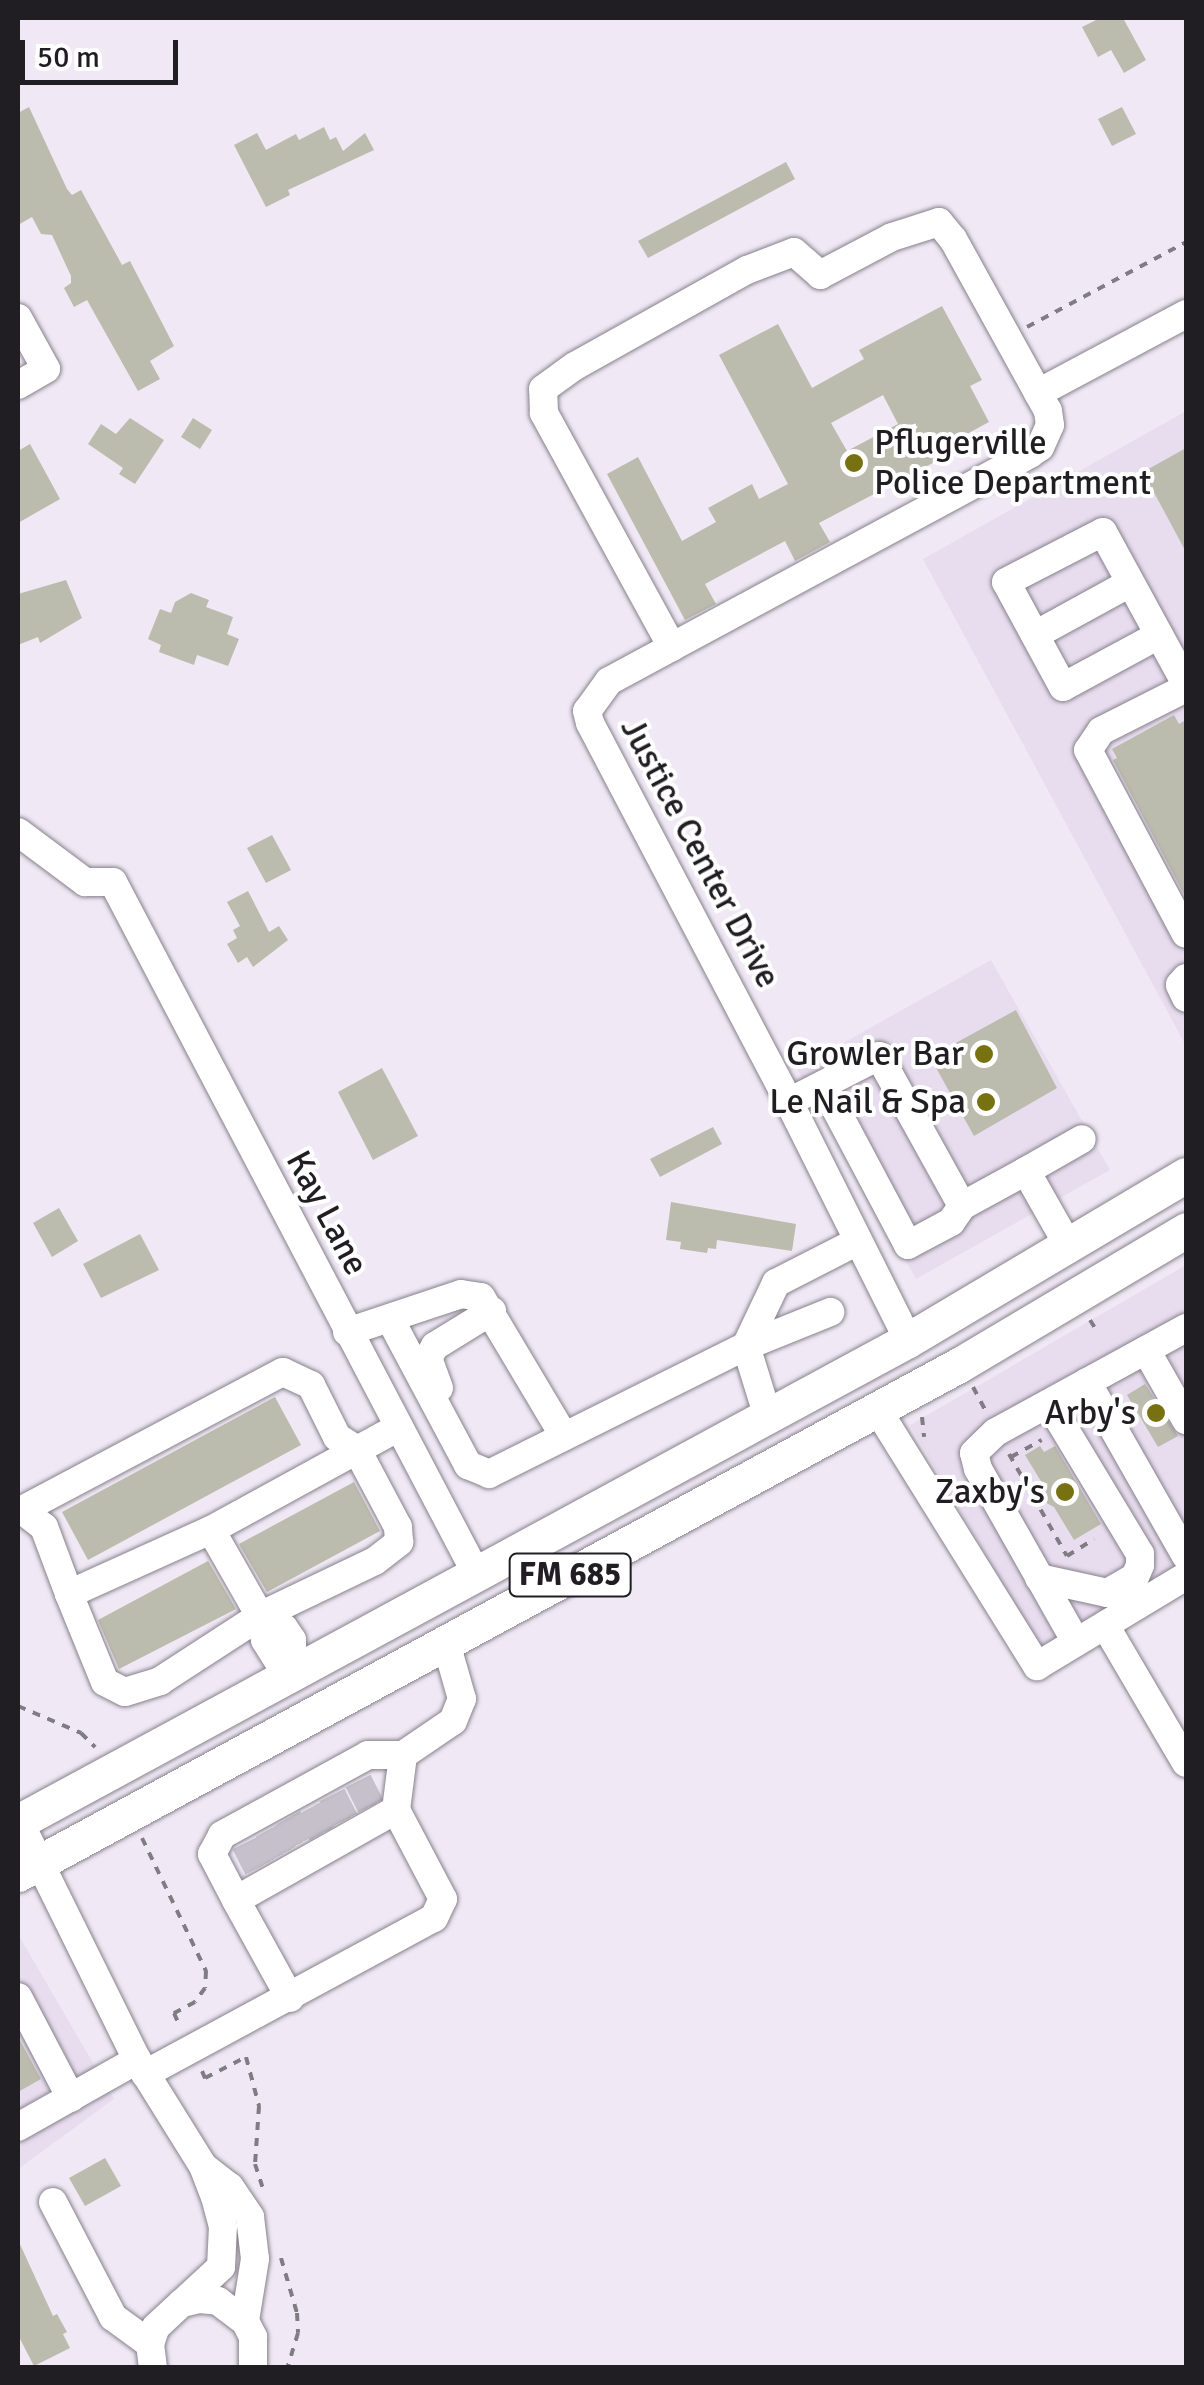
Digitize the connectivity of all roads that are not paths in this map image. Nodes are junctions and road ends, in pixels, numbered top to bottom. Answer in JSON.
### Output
{"nodes":[{"id":1,"x":1186,"y":314,"type":"edge"},
{"id":2,"x":18,"y":318,"type":"edge"},
{"id":3,"x":18,"y":384,"type":"edge"},
{"id":4,"x":1038,"y":393,"type":"junction"},
{"id":5,"x":1130,"y":583,"type":"junction"},
{"id":6,"x":1159,"y":634,"type":"junction"},
{"id":7,"x":1034,"y":635,"type":"junction"},
{"id":8,"x":672,"y":647,"type":"junction"},
{"id":9,"x":1186,"y":686,"type":"edge"},
{"id":10,"x":18,"y":832,"type":"edge"},
{"id":11,"x":1185,"y":928,"type":"edge"},
{"id":12,"x":1186,"y":978,"type":"edge"},
{"id":13,"x":1186,"y":998,"type":"edge"},
{"id":14,"x":823,"y":1085,"type":"junction"},
{"id":15,"x":789,"y":1102,"type":"junction"},
{"id":16,"x":1082,"y":1139,"type":"dead end"},
{"id":17,"x":1026,"y":1171,"type":"junction"},
{"id":18,"x":1186,"y":1175,"type":"edge"},
{"id":19,"x":962,"y":1206,"type":"junction"},
{"id":20,"x":1186,"y":1230,"type":"edge"},
{"id":21,"x":858,"y":1241,"type":"junction"},
{"id":22,"x":1068,"y":1247,"type":"junction"},
{"id":23,"x":492,"y":1311,"type":"junction"},
{"id":24,"x":830,"y":1312,"type":"dead end"},
{"id":25,"x":390,"y":1320,"type":"junction"},
{"id":26,"x":1186,"y":1328,"type":"edge"},
{"id":27,"x":347,"y":1332,"type":"junction"},
{"id":28,"x":908,"y":1340,"type":"junction"},
{"id":29,"x":746,"y":1346,"type":"junction"},
{"id":30,"x":1146,"y":1350,"type":"junction"},
{"id":31,"x":1086,"y":1382,"type":"junction"},
{"id":32,"x":1049,"y":1403,"type":"junction"},
{"id":33,"x":877,"y":1409,"type":"junction"},
{"id":34,"x":768,"y":1417,"type":"junction"},
{"id":35,"x":1186,"y":1420,"type":"edge"},
{"id":36,"x":399,"y":1426,"type":"junction"},
{"id":37,"x":564,"y":1436,"type":"junction"},
{"id":38,"x":357,"y":1450,"type":"junction"},
{"id":39,"x":479,"y":1469,"type":"junction"},
{"id":40,"x":20,"y":1511,"type":"edge"},
{"id":41,"x":211,"y":1530,"type":"junction"},
{"id":42,"x":1183,"y":1544,"type":"edge"},
{"id":43,"x":1186,"y":1576,"type":"edge"},
{"id":44,"x":478,"y":1577,"type":"junction"},
{"id":45,"x":1039,"y":1578,"type":"junction"},
{"id":46,"x":69,"y":1594,"type":"junction"},
{"id":47,"x":260,"y":1616,"type":"junction"},
{"id":48,"x":1105,"y":1625,"type":"junction"},
{"id":49,"x":446,"y":1642,"type":"junction"},
{"id":50,"x":1076,"y":1642,"type":"junction"},
{"id":51,"x":294,"y":1667,"type":"junction"},
{"id":52,"x":403,"y":1754,"type":"junction"},
{"id":53,"x":1186,"y":1763,"type":"edge"},
{"id":54,"x":382,"y":1813,"type":"junction"},
{"id":55,"x":18,"y":1821,"type":"edge"},
{"id":56,"x":28,"y":1868,"type":"edge"},
{"id":57,"x":236,"y":1900,"type":"junction"},
{"id":58,"x":18,"y":1997,"type":"edge"},
{"id":59,"x":290,"y":1998,"type":"junction"},
{"id":60,"x":141,"y":2067,"type":"junction"},
{"id":61,"x":71,"y":2098,"type":"junction"},
{"id":62,"x":18,"y":2127,"type":"edge"},
{"id":63,"x":203,"y":2166,"type":"junction"},
{"id":64,"x":53,"y":2202,"type":"dead end"},
{"id":65,"x":175,"y":2308,"type":"junction"},
{"id":66,"x":113,"y":2317,"type":"junction"},
{"id":67,"x":245,"y":2321,"type":"junction"},
{"id":68,"x":150,"y":2360,"type":"edge"},
{"id":69,"x":252,"y":2368,"type":"edge"}],
"edges":[{"from":1,"to":4,"type":"street"},
{"from":2,"to":3,"type":"street"},
{"from":4,"to":8,"type":"street","name":"Justice Center Drive"},
{"from":4,"to":8,"type":"street","name":"Justice Center Drive"},
{"from":5,"to":6,"type":"street"},
{"from":5,"to":7,"type":"street"},
{"from":5,"to":7,"type":"street"},
{"from":6,"to":7,"type":"street"},
{"from":6,"to":9,"type":"street"},
{"from":8,"to":15,"type":"street","name":"Justice Center Drive"},
{"from":9,"to":11,"type":"street"},
{"from":10,"to":27,"type":"street","name":"Kay Lane"},
{"from":12,"to":13,"type":"street"},
{"from":14,"to":15,"type":"street"},
{"from":14,"to":19,"type":"street"},
{"from":14,"to":19,"type":"street"},
{"from":15,"to":21,"type":"street","name":"Justice Center Drive"},
{"from":16,"to":17,"type":"street"},
{"from":17,"to":19,"type":"street"},
{"from":17,"to":22,"type":"street"},
{"from":18,"to":22,"type":"main road","number":"FM 685"},
{"from":20,"to":33,"type":"main road","number":"FM 685"},
{"from":21,"to":28,"type":"street","name":"Justice Center Drive"},
{"from":21,"to":29,"type":"street"},
{"from":22,"to":28,"type":"main road","number":"FM 685"},
{"from":23,"to":25,"type":"street"},
{"from":23,"to":37,"type":"street"},
{"from":23,"to":39,"type":"street"},
{"from":24,"to":29,"type":"street"},
{"from":25,"to":27,"type":"street"},
{"from":25,"to":39,"type":"street"},
{"from":26,"to":30,"type":"street"},
{"from":27,"to":36,"type":"street","name":"Kay Lane"},
{"from":28,"to":34,"type":"main road","number":"FM 685"},
{"from":29,"to":34,"type":"street"},
{"from":29,"to":37,"type":"street"},
{"from":30,"to":31,"type":"street"},
{"from":30,"to":35,"type":"street"},
{"from":31,"to":32,"type":"street"},
{"from":31,"to":42,"type":"street"},
{"from":32,"to":45,"type":"street"},
{"from":32,"to":45,"type":"street"},
{"from":33,"to":49,"type":"main road","number":"FM 685"},
{"from":33,"to":50,"type":"street"},
{"from":34,"to":44,"type":"main road","number":"FM 685"},
{"from":36,"to":38,"type":"street"},
{"from":36,"to":44,"type":"street","name":"Kay Lane"},
{"from":37,"to":39,"type":"street"},
{"from":38,"to":40,"type":"street"},
{"from":38,"to":41,"type":"street"},
{"from":38,"to":47,"type":"street"},
{"from":40,"to":46,"type":"street"},
{"from":41,"to":46,"type":"street"},
{"from":41,"to":47,"type":"street"},
{"from":43,"to":48,"type":"street"},
{"from":44,"to":51,"type":"main road","number":"FM 685"},
{"from":45,"to":50,"type":"street"},
{"from":46,"to":47,"type":"street"},
{"from":47,"to":51,"type":"street"},
{"from":48,"to":50,"type":"street"},
{"from":48,"to":53,"type":"street"},
{"from":49,"to":52,"type":"street"},
{"from":49,"to":56,"type":"main road","number":"FM 685"},
{"from":51,"to":55,"type":"main road","number":"FM 685"},
{"from":52,"to":54,"type":"street"},
{"from":52,"to":57,"type":"street"},
{"from":54,"to":57,"type":"street"},
{"from":54,"to":59,"type":"street"},
{"from":55,"to":56,"type":"street"},
{"from":56,"to":60,"type":"street"},
{"from":57,"to":59,"type":"street"},
{"from":58,"to":61,"type":"street"},
{"from":59,"to":60,"type":"street"},
{"from":60,"to":61,"type":"street"},
{"from":60,"to":63,"type":"street"},
{"from":61,"to":62,"type":"street"},
{"from":63,"to":65,"type":"street"},
{"from":63,"to":67,"type":"street"},
{"from":64,"to":66,"type":"street"},
{"from":65,"to":66,"type":"street"},
{"from":65,"to":67,"type":"street"},
{"from":65,"to":68,"type":"street"},
{"from":66,"to":68,"type":"street"},
{"from":67,"to":69,"type":"street"}]}
